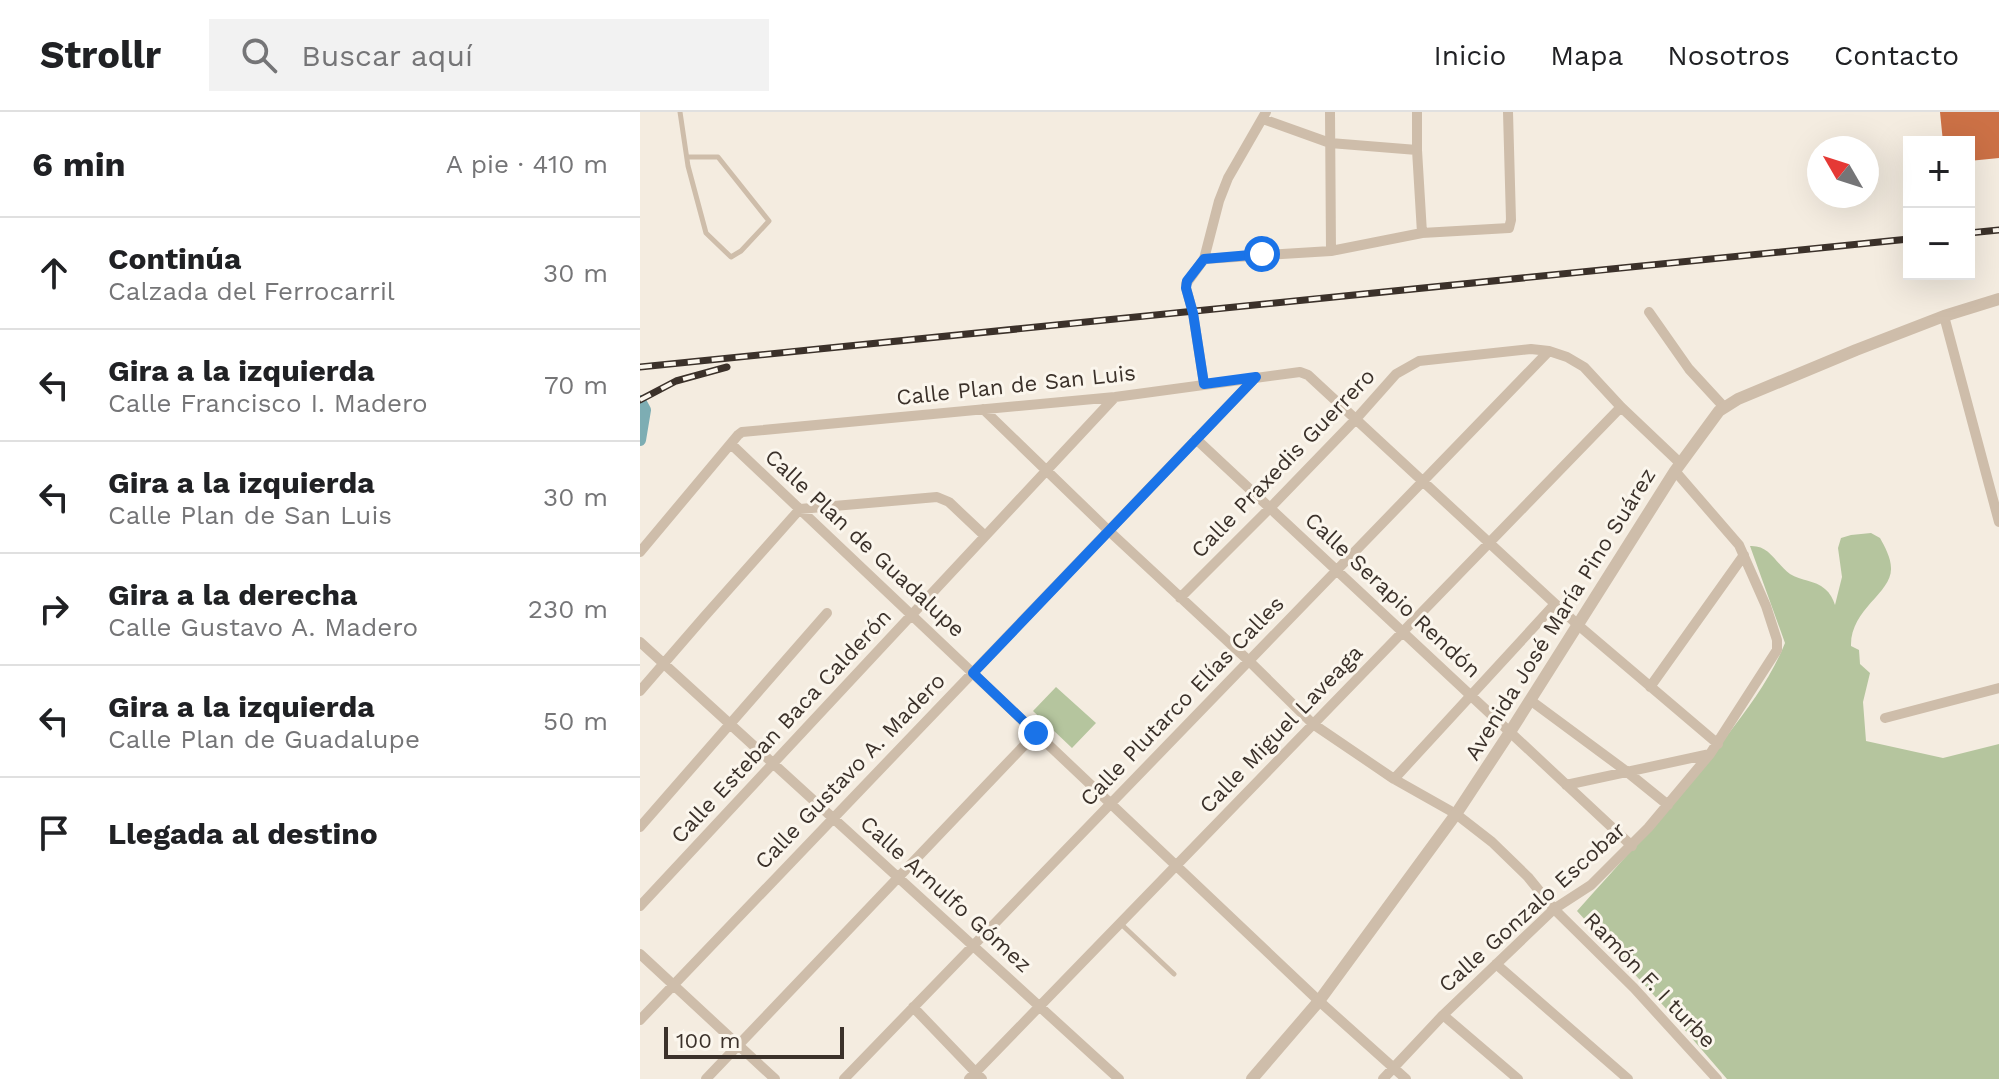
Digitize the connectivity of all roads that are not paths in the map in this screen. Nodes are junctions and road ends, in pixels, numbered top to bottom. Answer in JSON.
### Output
{"nodes":[{"id":1,"x":680,"y":112,"type":"edge"},
{"id":2,"x":1330,"y":112,"type":"edge"},
{"id":3,"x":1417,"y":112,"type":"edge"},
{"id":4,"x":1508,"y":112,"type":"edge"},
{"id":5,"x":1265,"y":115,"type":"edge"},
{"id":6,"x":1330,"y":143,"type":"junction"},
{"id":7,"x":1417,"y":150,"type":"junction"},
{"id":8,"x":687,"y":157,"type":"junction"},
{"id":9,"x":1422,"y":233,"type":"junction"},
{"id":10,"x":1331,"y":251,"type":"junction"},
{"id":11,"x":1204,"y":259,"type":"junction"},
{"id":12,"x":1999,"y":299,"type":"edge"},
{"id":13,"x":1649,"y":312,"type":"dead end"},
{"id":14,"x":1944,"y":316,"type":"junction"},
{"id":15,"x":1549,"y":351,"type":"junction"},
{"id":16,"x":1256,"y":377,"type":"junction"},
{"id":17,"x":1204,"y":384,"type":"junction"},
{"id":18,"x":1115,"y":397,"type":"junction"},
{"id":19,"x":1621,"y":407,"type":"junction"},
{"id":20,"x":1724,"y":407,"type":"junction"},
{"id":21,"x":983,"y":409,"type":"junction"},
{"id":22,"x":1356,"y":419,"type":"junction"},
{"id":23,"x":1196,"y":439,"type":"junction"},
{"id":24,"x":732,"y":445,"type":"junction"},
{"id":25,"x":1680,"y":463,"type":"junction"},
{"id":26,"x":1046,"y":471,"type":"junction"},
{"id":27,"x":1423,"y":481,"type":"junction"},
{"id":28,"x":1270,"y":508,"type":"junction"},
{"id":29,"x":800,"y":509,"type":"junction"},
{"id":30,"x":1999,"y":522,"type":"edge"},
{"id":31,"x":1109,"y":531,"type":"junction"},
{"id":32,"x":985,"y":536,"type":"junction"},
{"id":33,"x":1489,"y":543,"type":"junction"},
{"id":34,"x":640,"y":552,"type":"edge"},
{"id":35,"x":1744,"y":555,"type":"junction"},
{"id":36,"x":1337,"y":570,"type":"junction"},
{"id":37,"x":1180,"y":598,"type":"junction"},
{"id":38,"x":1555,"y":604,"type":"junction"},
{"id":39,"x":827,"y":613,"type":"dead end"},
{"id":40,"x":912,"y":615,"type":"junction"},
{"id":41,"x":1578,"y":625,"type":"junction"},
{"id":42,"x":1403,"y":632,"type":"junction"},
{"id":43,"x":640,"y":642,"type":"edge"},
{"id":44,"x":1249,"y":661,"type":"junction"},
{"id":45,"x":664,"y":664,"type":"junction"},
{"id":46,"x":973,"y":673,"type":"junction"},
{"id":47,"x":1650,"y":687,"type":"junction"},
{"id":48,"x":1999,"y":688,"type":"edge"},
{"id":49,"x":640,"y":691,"type":"edge"},
{"id":50,"x":1470,"y":695,"type":"junction"},
{"id":51,"x":1530,"y":700,"type":"junction"},
{"id":52,"x":1885,"y":718,"type":"dead end"},
{"id":53,"x":730,"y":724,"type":"junction"},
{"id":54,"x":1313,"y":724,"type":"junction"},
{"id":55,"x":1510,"y":732,"type":"junction"},
{"id":56,"x":1036,"y":733,"type":"junction"},
{"id":57,"x":1718,"y":744,"type":"junction"},
{"id":58,"x":1710,"y":754,"type":"junction"},
{"id":59,"x":773,"y":763,"type":"junction"},
{"id":60,"x":1626,"y":771,"type":"junction"},
{"id":61,"x":1394,"y":779,"type":"junction"},
{"id":62,"x":1566,"y":785,"type":"junction"},
{"id":63,"x":1111,"y":804,"type":"junction"},
{"id":64,"x":1668,"y":805,"type":"junction"},
{"id":65,"x":1456,"y":814,"type":"junction"},
{"id":66,"x":833,"y":818,"type":"junction"},
{"id":67,"x":640,"y":827,"type":"edge"},
{"id":68,"x":1632,"y":846,"type":"junction"},
{"id":69,"x":1176,"y":865,"type":"junction"},
{"id":70,"x":898,"y":877,"type":"junction"},
{"id":71,"x":640,"y":906,"type":"edge"},
{"id":72,"x":1554,"y":909,"type":"junction"},
{"id":73,"x":1120,"y":923,"type":"junction"},
{"id":74,"x":973,"y":945,"type":"junction"},
{"id":75,"x":640,"y":954,"type":"edge"},
{"id":76,"x":1496,"y":964,"type":"junction"},
{"id":77,"x":1174,"y":974,"type":"dead end"},
{"id":78,"x":674,"y":985,"type":"junction"},
{"id":79,"x":1319,"y":1001,"type":"junction"},
{"id":80,"x":1040,"y":1006,"type":"junction"},
{"id":81,"x":913,"y":1007,"type":"junction"},
{"id":82,"x":1443,"y":1015,"type":"junction"},
{"id":83,"x":640,"y":1020,"type":"edge"},
{"id":84,"x":738,"y":1045,"type":"junction"},
{"id":85,"x":1393,"y":1068,"type":"junction"},
{"id":86,"x":1106,"y":1075,"type":"edge"},
{"id":87,"x":976,"y":1077,"type":"edge"},
{"id":88,"x":706,"y":1079,"type":"edge"},
{"id":89,"x":775,"y":1079,"type":"edge"},
{"id":90,"x":844,"y":1079,"type":"edge"},
{"id":91,"x":1119,"y":1079,"type":"edge"},
{"id":92,"x":1252,"y":1079,"type":"edge"},
{"id":93,"x":1383,"y":1079,"type":"edge"},
{"id":94,"x":1406,"y":1079,"type":"edge"},
{"id":95,"x":1518,"y":1079,"type":"edge"},
{"id":96,"x":1628,"y":1079,"type":"edge"},
{"id":97,"x":1717,"y":1079,"type":"edge"}],
"edges":[{"from":1,"to":8,"type":"lane"},
{"from":2,"to":6,"type":"street"},
{"from":3,"to":7,"type":"street"},
{"from":4,"to":9,"type":"street"},
{"from":5,"to":6,"type":"street"},
{"from":5,"to":11,"type":"street"},
{"from":6,"to":7,"type":"street"},
{"from":6,"to":10,"type":"street"},
{"from":7,"to":9,"type":"street"},
{"from":8,"to":8,"type":"lane"},
{"from":9,"to":10,"type":"street"},
{"from":10,"to":11,"type":"street"},
{"from":11,"to":17,"type":"street"},
{"from":12,"to":14,"type":"street","name":"Avenida José María Pino Suárez"},
{"from":13,"to":20,"type":"street"},
{"from":14,"to":20,"type":"street","name":"Avenida José María Pino Suárez"},
{"from":14,"to":30,"type":"street"},
{"from":15,"to":19,"type":"street"},
{"from":15,"to":22,"type":"street","name":"Calle Praxedis Guerrero"},
{"from":15,"to":27,"type":"street","name":"Calle Plutarco Elías Calles"},
{"from":16,"to":17,"type":"street","name":"Calle Plan de San Luis"},
{"from":16,"to":22,"type":"street","name":"Calle Plan de San Luis"},
{"from":16,"to":23,"type":"street","name":"Calle Gustavo A. Madero"},
{"from":17,"to":18,"type":"street","name":"Calle Plan de San Luis"},
{"from":18,"to":21,"type":"street","name":"Calle Plan de San Luis"},
{"from":18,"to":26,"type":"street","name":"Calle Esteban Baca Calderón"},
{"from":19,"to":25,"type":"street"},
{"from":19,"to":33,"type":"street","name":"Calle Miguel Laveaga"},
{"from":20,"to":25,"type":"street","name":"Avenida José María Pino Suárez"},
{"from":21,"to":24,"type":"street","name":"Calle Plan de San Luis"},
{"from":21,"to":26,"type":"street","name":"Ramón F. I turbe"},
{"from":22,"to":27,"type":"street"},
{"from":22,"to":28,"type":"street","name":"Calle Praxedis Guerrero"},
{"from":23,"to":28,"type":"street","name":"Calle Serapio Rendón"},
{"from":23,"to":31,"type":"street","name":"Calle Gustavo A. Madero"},
{"from":24,"to":29,"type":"street","name":"Calle Plan de Guadalupe"},
{"from":24,"to":34,"type":"street"},
{"from":25,"to":35,"type":"street"},
{"from":25,"to":41,"type":"street","name":"Avenida José María Pino Suárez"},
{"from":26,"to":31,"type":"street","name":"Ramón F. I turbe"},
{"from":26,"to":32,"type":"street","name":"Calle Esteban Baca Calderón"},
{"from":27,"to":33,"type":"street"},
{"from":27,"to":36,"type":"street","name":"Calle Plutarco Elías Calles"},
{"from":28,"to":36,"type":"street","name":"Calle Serapio Rendón"},
{"from":28,"to":37,"type":"street","name":"Calle Praxedis Guerrero"},
{"from":29,"to":32,"type":"street"},
{"from":29,"to":40,"type":"street","name":"Calle Plan de Guadalupe"},
{"from":29,"to":45,"type":"street"},
{"from":31,"to":37,"type":"street","name":"Ramón F. I turbe"},
{"from":31,"to":46,"type":"street","name":"Calle Gustavo A. Madero"},
{"from":32,"to":40,"type":"street","name":"Calle Esteban Baca Calderón"},
{"from":33,"to":38,"type":"street"},
{"from":33,"to":42,"type":"street","name":"Calle Miguel Laveaga"},
{"from":35,"to":47,"type":"street"},
{"from":35,"to":57,"type":"street","name":"Calle Gonzalo Escobar"},
{"from":36,"to":42,"type":"street","name":"Calle Serapio Rendón"},
{"from":36,"to":44,"type":"street","name":"Calle Plutarco Elías Calles"},
{"from":37,"to":44,"type":"street","name":"Ramón F. I turbe"},
{"from":38,"to":41,"type":"street"},
{"from":38,"to":50,"type":"street"},
{"from":39,"to":53,"type":"street"},
{"from":40,"to":46,"type":"street","name":"Calle Plan de Guadalupe"},
{"from":40,"to":59,"type":"street","name":"Calle Esteban Baca Calderón"},
{"from":41,"to":47,"type":"street"},
{"from":41,"to":51,"type":"street","name":"Avenida José María Pino Suárez"},
{"from":42,"to":50,"type":"street","name":"Calle Serapio Rendón"},
{"from":42,"to":54,"type":"street","name":"Calle Miguel Laveaga"},
{"from":43,"to":45,"type":"street","name":"Calle Arnulfo Gómez"},
{"from":44,"to":54,"type":"street","name":"Ramón F. I turbe"},
{"from":44,"to":63,"type":"street","name":"Calle Plutarco Elías Calles"},
{"from":45,"to":49,"type":"street"},
{"from":45,"to":53,"type":"street","name":"Calle Arnulfo Gómez"},
{"from":46,"to":56,"type":"street","name":"Calle Plan de Guadalupe"},
{"from":46,"to":66,"type":"street","name":"Calle Gustavo A. Madero"},
{"from":47,"to":57,"type":"street"},
{"from":48,"to":52,"type":"street"},
{"from":50,"to":55,"type":"street","name":"Calle Serapio Rendón"},
{"from":50,"to":61,"type":"street"},
{"from":51,"to":55,"type":"street","name":"Avenida José María Pino Suárez"},
{"from":51,"to":60,"type":"street"},
{"from":53,"to":59,"type":"street","name":"Calle Arnulfo Gómez"},
{"from":53,"to":67,"type":"street"},
{"from":54,"to":61,"type":"street","name":"Ramón F. I turbe"},
{"from":54,"to":69,"type":"street","name":"Calle Miguel Laveaga"},
{"from":55,"to":62,"type":"street","name":"Calle Serapio Rendón"},
{"from":55,"to":65,"type":"street","name":"Avenida José María Pino Suárez"},
{"from":56,"to":63,"type":"street","name":"Calle Plan de Guadalupe"},
{"from":56,"to":70,"type":"street"},
{"from":57,"to":58,"type":"street","name":"Calle Gonzalo Escobar"},
{"from":58,"to":60,"type":"street"},
{"from":58,"to":64,"type":"street","name":"Calle Gonzalo Escobar"},
{"from":59,"to":66,"type":"street","name":"Calle Arnulfo Gómez"},
{"from":59,"to":71,"type":"street","name":"Calle Esteban Baca Calderón"},
{"from":60,"to":62,"type":"street"},
{"from":60,"to":64,"type":"street"},
{"from":61,"to":65,"type":"street","name":"Ramón F. I turbe"},
{"from":62,"to":68,"type":"street","name":"Calle Serapio Rendón"},
{"from":63,"to":69,"type":"street","name":"Calle Plan de Guadalupe"},
{"from":63,"to":74,"type":"street","name":"Calle Plutarco Elías Calles"},
{"from":64,"to":68,"type":"street","name":"Calle Gonzalo Escobar"},
{"from":65,"to":72,"type":"street","name":"Ramón F. I turbe"},
{"from":65,"to":79,"type":"street","name":"Avenida José María Pino Suárez"},
{"from":66,"to":70,"type":"street","name":"Calle Arnulfo Gómez"},
{"from":66,"to":78,"type":"street","name":"Calle Gustavo A. Madero"},
{"from":68,"to":72,"type":"street","name":"Calle Gonzalo Escobar"},
{"from":69,"to":73,"type":"street","name":"Calle Miguel Laveaga"},
{"from":69,"to":79,"type":"street","name":"Calle Plan de Guadalupe"},
{"from":70,"to":74,"type":"street","name":"Calle Arnulfo Gómez"},
{"from":70,"to":84,"type":"street"},
{"from":72,"to":76,"type":"street","name":"Calle Gonzalo Escobar"},
{"from":72,"to":97,"type":"street","name":"Ramón F. I turbe"},
{"from":73,"to":77,"type":"lane"},
{"from":73,"to":80,"type":"street","name":"Calle Miguel Laveaga"},
{"from":74,"to":80,"type":"street","name":"Calle Arnulfo Gómez"},
{"from":74,"to":81,"type":"street","name":"Calle Plutarco Elías Calles"},
{"from":75,"to":78,"type":"street"},
{"from":76,"to":82,"type":"street","name":"Calle Gonzalo Escobar"},
{"from":76,"to":96,"type":"street"},
{"from":78,"to":83,"type":"street","name":"Calle Gustavo A. Madero"},
{"from":78,"to":84,"type":"street"},
{"from":79,"to":85,"type":"street","name":"Calle Plan de Guadalupe"},
{"from":79,"to":92,"type":"street","name":"Avenida José María Pino Suárez"},
{"from":80,"to":86,"type":"street","name":"Calle Arnulfo Gómez"},
{"from":80,"to":87,"type":"street","name":"Calle Miguel Laveaga"},
{"from":81,"to":87,"type":"street"},
{"from":81,"to":90,"type":"street","name":"Calle Plutarco Elías Calles"},
{"from":82,"to":85,"type":"street","name":"Calle Gonzalo Escobar"},
{"from":82,"to":95,"type":"street"},
{"from":84,"to":88,"type":"street"},
{"from":84,"to":89,"type":"street"},
{"from":85,"to":93,"type":"street","name":"Calle Gonzalo Escobar"},
{"from":85,"to":94,"type":"street","name":"Calle Plan de Guadalupe"},
{"from":86,"to":91,"type":"street","name":"Calle Arnulfo Gómez"}]}
